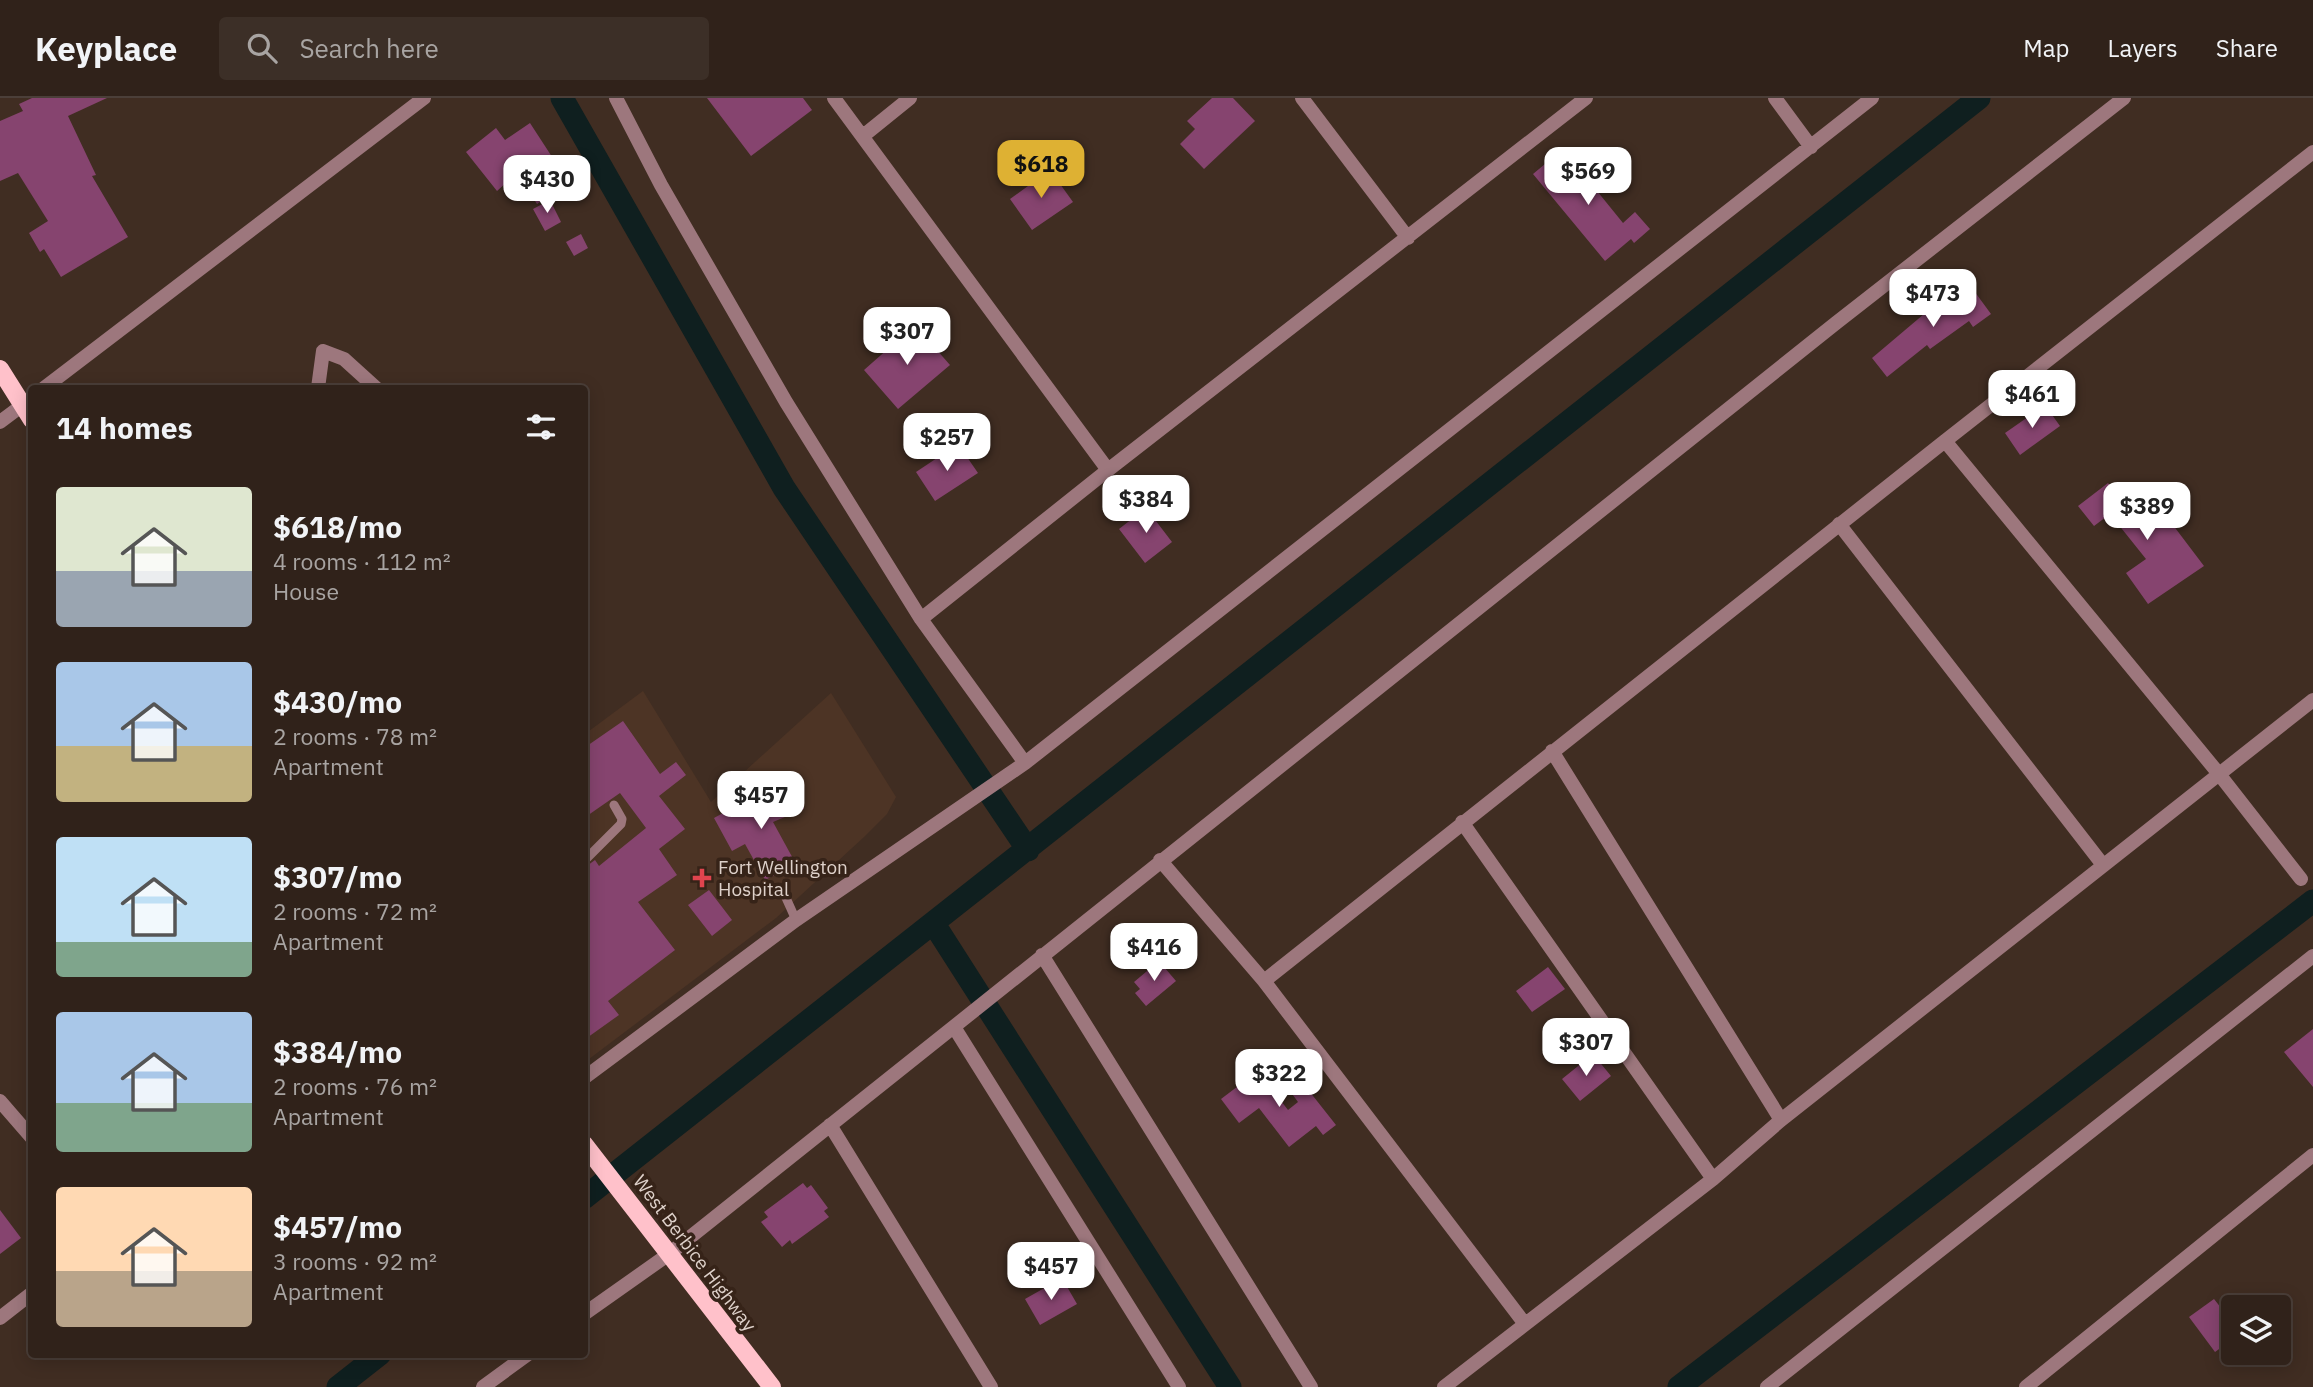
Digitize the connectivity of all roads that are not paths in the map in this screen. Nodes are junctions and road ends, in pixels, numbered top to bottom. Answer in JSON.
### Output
{"nodes":[{"id":1,"x":424,"y":98,"type":"edge"},
{"id":2,"x":834,"y":98,"type":"edge"},
{"id":3,"x":910,"y":98,"type":"edge"},
{"id":4,"x":1302,"y":98,"type":"edge"},
{"id":5,"x":1586,"y":98,"type":"edge"},
{"id":6,"x":1775,"y":98,"type":"edge"},
{"id":7,"x":1872,"y":98,"type":"edge"},
{"id":8,"x":2124,"y":98,"type":"edge"},
{"id":9,"x":620,"y":100,"type":"edge"},
{"id":10,"x":863,"y":136,"type":"junction"},
{"id":11,"x":1811,"y":147,"type":"junction"},
{"id":12,"x":2313,"y":152,"type":"edge"},
{"id":13,"x":1408,"y":238,"type":"junction"},
{"id":14,"x":0,"y":369,"type":"edge"},
{"id":15,"x":48,"y":385,"type":"edge"},
{"id":16,"x":318,"y":385,"type":"edge"},
{"id":17,"x":373,"y":385,"type":"edge"},
{"id":18,"x":28,"y":408,"type":"edge"},
{"id":19,"x":0,"y":422,"type":"edge"},
{"id":20,"x":1945,"y":441,"type":"junction"},
{"id":21,"x":1108,"y":470,"type":"junction"},
{"id":22,"x":1839,"y":524,"type":"junction"},
{"id":23,"x":921,"y":619,"type":"junction"},
{"id":24,"x":2313,"y":700,"type":"edge"},
{"id":25,"x":1552,"y":751,"type":"junction"},
{"id":26,"x":1025,"y":763,"type":"junction"},
{"id":27,"x":2219,"y":775,"type":"junction"},
{"id":28,"x":614,"y":805,"type":"dead end"},
{"id":29,"x":1462,"y":822,"type":"junction"},
{"id":30,"x":588,"y":857,"type":"edge"},
{"id":31,"x":1160,"y":860,"type":"junction"},
{"id":32,"x":2103,"y":865,"type":"junction"},
{"id":33,"x":2301,"y":879,"type":"dead end"},
{"id":34,"x":782,"y":889,"type":"dead end"},
{"id":35,"x":796,"y":920,"type":"junction"},
{"id":36,"x":1042,"y":956,"type":"junction"},
{"id":37,"x":2313,"y":956,"type":"edge"},
{"id":38,"x":1264,"y":981,"type":"junction"},
{"id":39,"x":954,"y":1027,"type":"junction"},
{"id":40,"x":588,"y":1075,"type":"edge"},
{"id":41,"x":0,"y":1101,"type":"edge"},
{"id":42,"x":1781,"y":1120,"type":"junction"},
{"id":43,"x":830,"y":1125,"type":"junction"},
{"id":44,"x":28,"y":1133,"type":"edge"},
{"id":45,"x":590,"y":1151,"type":"edge"},
{"id":46,"x":2313,"y":1155,"type":"edge"},
{"id":47,"x":1713,"y":1180,"type":"junction"},
{"id":48,"x":669,"y":1254,"type":"junction"},
{"id":49,"x":28,"y":1296,"type":"edge"},
{"id":50,"x":588,"y":1311,"type":"edge"},
{"id":51,"x":0,"y":1318,"type":"edge"},
{"id":52,"x":1525,"y":1324,"type":"junction"},
{"id":53,"x":523,"y":1358,"type":"edge"},
{"id":54,"x":483,"y":1387,"type":"edge"},
{"id":55,"x":772,"y":1387,"type":"edge"},
{"id":56,"x":991,"y":1387,"type":"edge"},
{"id":57,"x":1178,"y":1387,"type":"edge"},
{"id":58,"x":1311,"y":1387,"type":"edge"},
{"id":59,"x":1444,"y":1387,"type":"edge"},
{"id":60,"x":1767,"y":1387,"type":"edge"},
{"id":61,"x":2026,"y":1387,"type":"edge"}],
"edges":[{"from":1,"to":15,"type":"street"},
{"from":2,"to":10,"type":"street"},
{"from":3,"to":10,"type":"street"},
{"from":4,"to":13,"type":"street"},
{"from":5,"to":13,"type":"street"},
{"from":6,"to":11,"type":"street"},
{"from":7,"to":11,"type":"street"},
{"from":8,"to":31,"type":"street"},
{"from":9,"to":23,"type":"street"},
{"from":10,"to":21,"type":"street"},
{"from":11,"to":26,"type":"street"},
{"from":12,"to":20,"type":"street"},
{"from":13,"to":21,"type":"street"},
{"from":14,"to":18,"type":"main road"},
{"from":16,"to":17,"type":"street"},
{"from":18,"to":19,"type":"street"},
{"from":20,"to":22,"type":"street"},
{"from":20,"to":27,"type":"street"},
{"from":21,"to":23,"type":"street"},
{"from":22,"to":25,"type":"street"},
{"from":22,"to":32,"type":"street"},
{"from":23,"to":26,"type":"street"},
{"from":24,"to":27,"type":"street"},
{"from":25,"to":29,"type":"street"},
{"from":25,"to":42,"type":"street"},
{"from":26,"to":35,"type":"street"},
{"from":27,"to":32,"type":"street"},
{"from":27,"to":33,"type":"street"},
{"from":28,"to":30,"type":"lane"},
{"from":29,"to":38,"type":"street"},
{"from":29,"to":47,"type":"street"},
{"from":31,"to":36,"type":"street"},
{"from":31,"to":38,"type":"street"},
{"from":32,"to":42,"type":"street"},
{"from":34,"to":35,"type":"lane"},
{"from":35,"to":40,"type":"street"},
{"from":36,"to":39,"type":"street"},
{"from":36,"to":58,"type":"street"},
{"from":37,"to":60,"type":"street"},
{"from":38,"to":52,"type":"street"},
{"from":39,"to":43,"type":"street"},
{"from":39,"to":57,"type":"street"},
{"from":41,"to":44,"type":"street"},
{"from":42,"to":47,"type":"street"},
{"from":43,"to":48,"type":"street"},
{"from":43,"to":56,"type":"street"},
{"from":45,"to":48,"type":"main road","name":"West Berbice Highway"},
{"from":46,"to":61,"type":"street"},
{"from":47,"to":52,"type":"street"},
{"from":48,"to":50,"type":"street"},
{"from":48,"to":55,"type":"main road","name":"West Berbice Highway"},
{"from":49,"to":51,"type":"street"},
{"from":52,"to":59,"type":"street"},
{"from":53,"to":54,"type":"street"}]}
